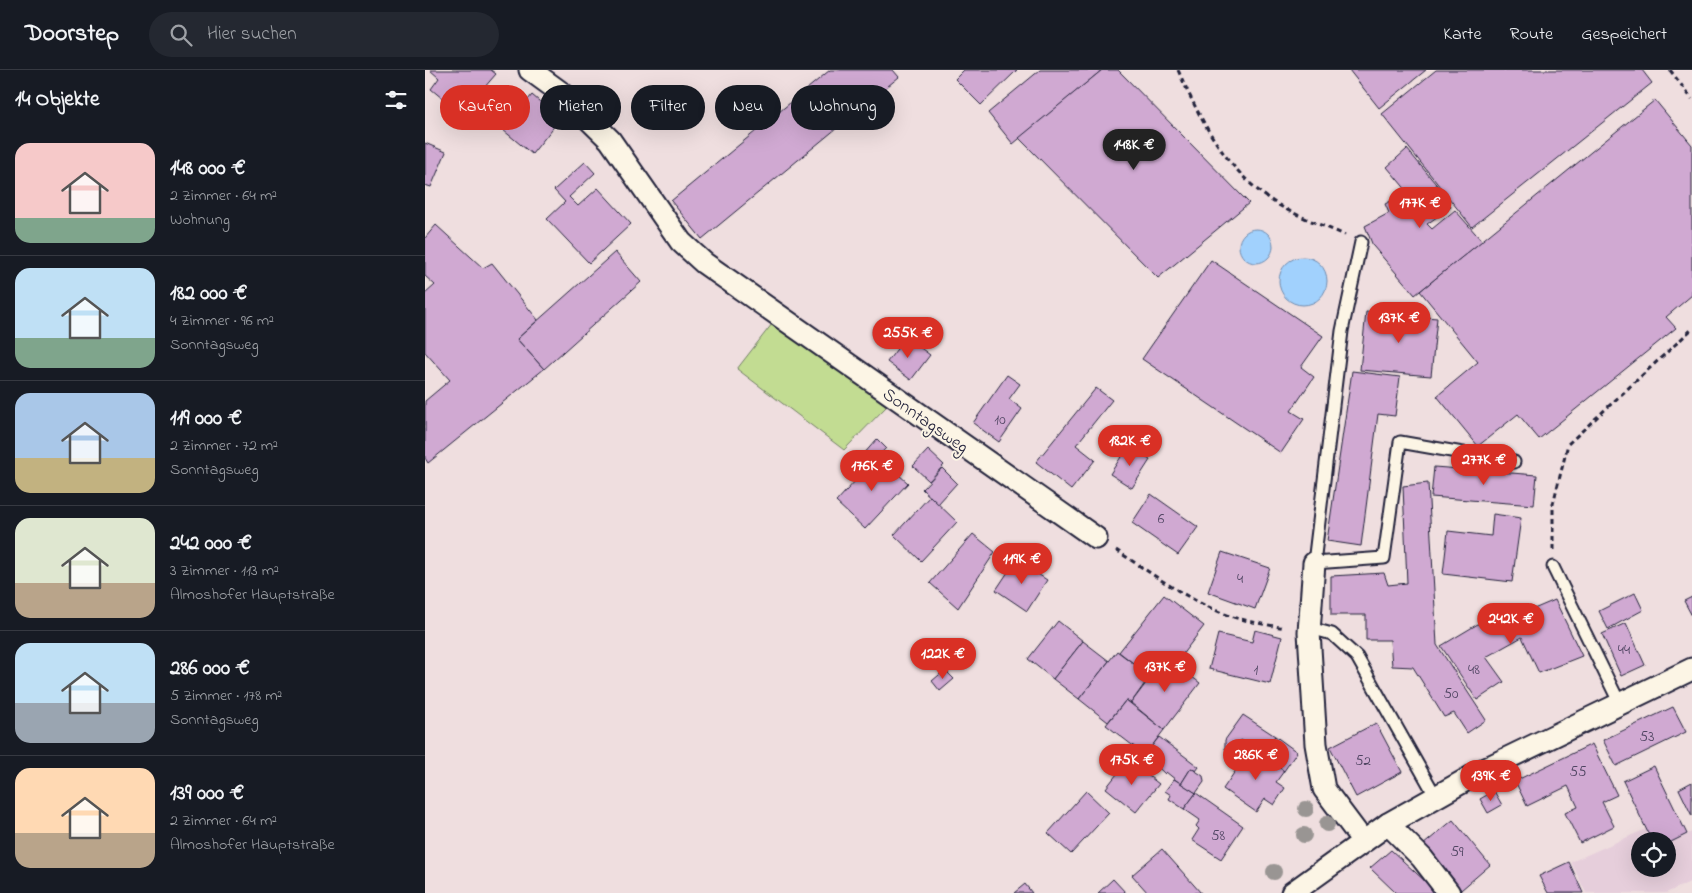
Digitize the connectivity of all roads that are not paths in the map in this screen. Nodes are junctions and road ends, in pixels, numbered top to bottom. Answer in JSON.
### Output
{"nodes":[{"id":1,"x":531,"y":70,"type":"edge"},
{"id":2,"x":1361,"y":242,"type":"road end"},
{"id":3,"x":1514,"y":462,"type":"dead end"},
{"id":4,"x":1097,"y":538,"type":"road end"},
{"id":5,"x":1314,"y":563,"type":"junction"},
{"id":6,"x":1553,"y":567,"type":"road end"},
{"id":7,"x":1310,"y":630,"type":"junction"},
{"id":8,"x":1692,"y":669,"type":"edge"},
{"id":9,"x":1619,"y":702,"type":"junction"},
{"id":10,"x":1436,"y":797,"type":"junction"},
{"id":11,"x":1388,"y":824,"type":"junction"},
{"id":12,"x":1363,"y":841,"type":"junction"},
{"id":13,"x":1292,"y":893,"type":"edge"},
{"id":14,"x":1449,"y":893,"type":"edge"}],
"edges":[{"from":1,"to":4,"type":"street","name":"Sonntagsweg"},
{"from":2,"to":5,"type":"lane"},
{"from":3,"to":5,"type":"lane"},
{"from":5,"to":7,"type":"street"},
{"from":6,"to":9,"type":"lane"},
{"from":7,"to":10,"type":"lane"},
{"from":7,"to":12,"type":"street"},
{"from":8,"to":9,"type":"street"},
{"from":9,"to":10,"type":"street"},
{"from":10,"to":11,"type":"street"},
{"from":11,"to":12,"type":"street"},
{"from":11,"to":14,"type":"street"},
{"from":12,"to":13,"type":"street"}]}
